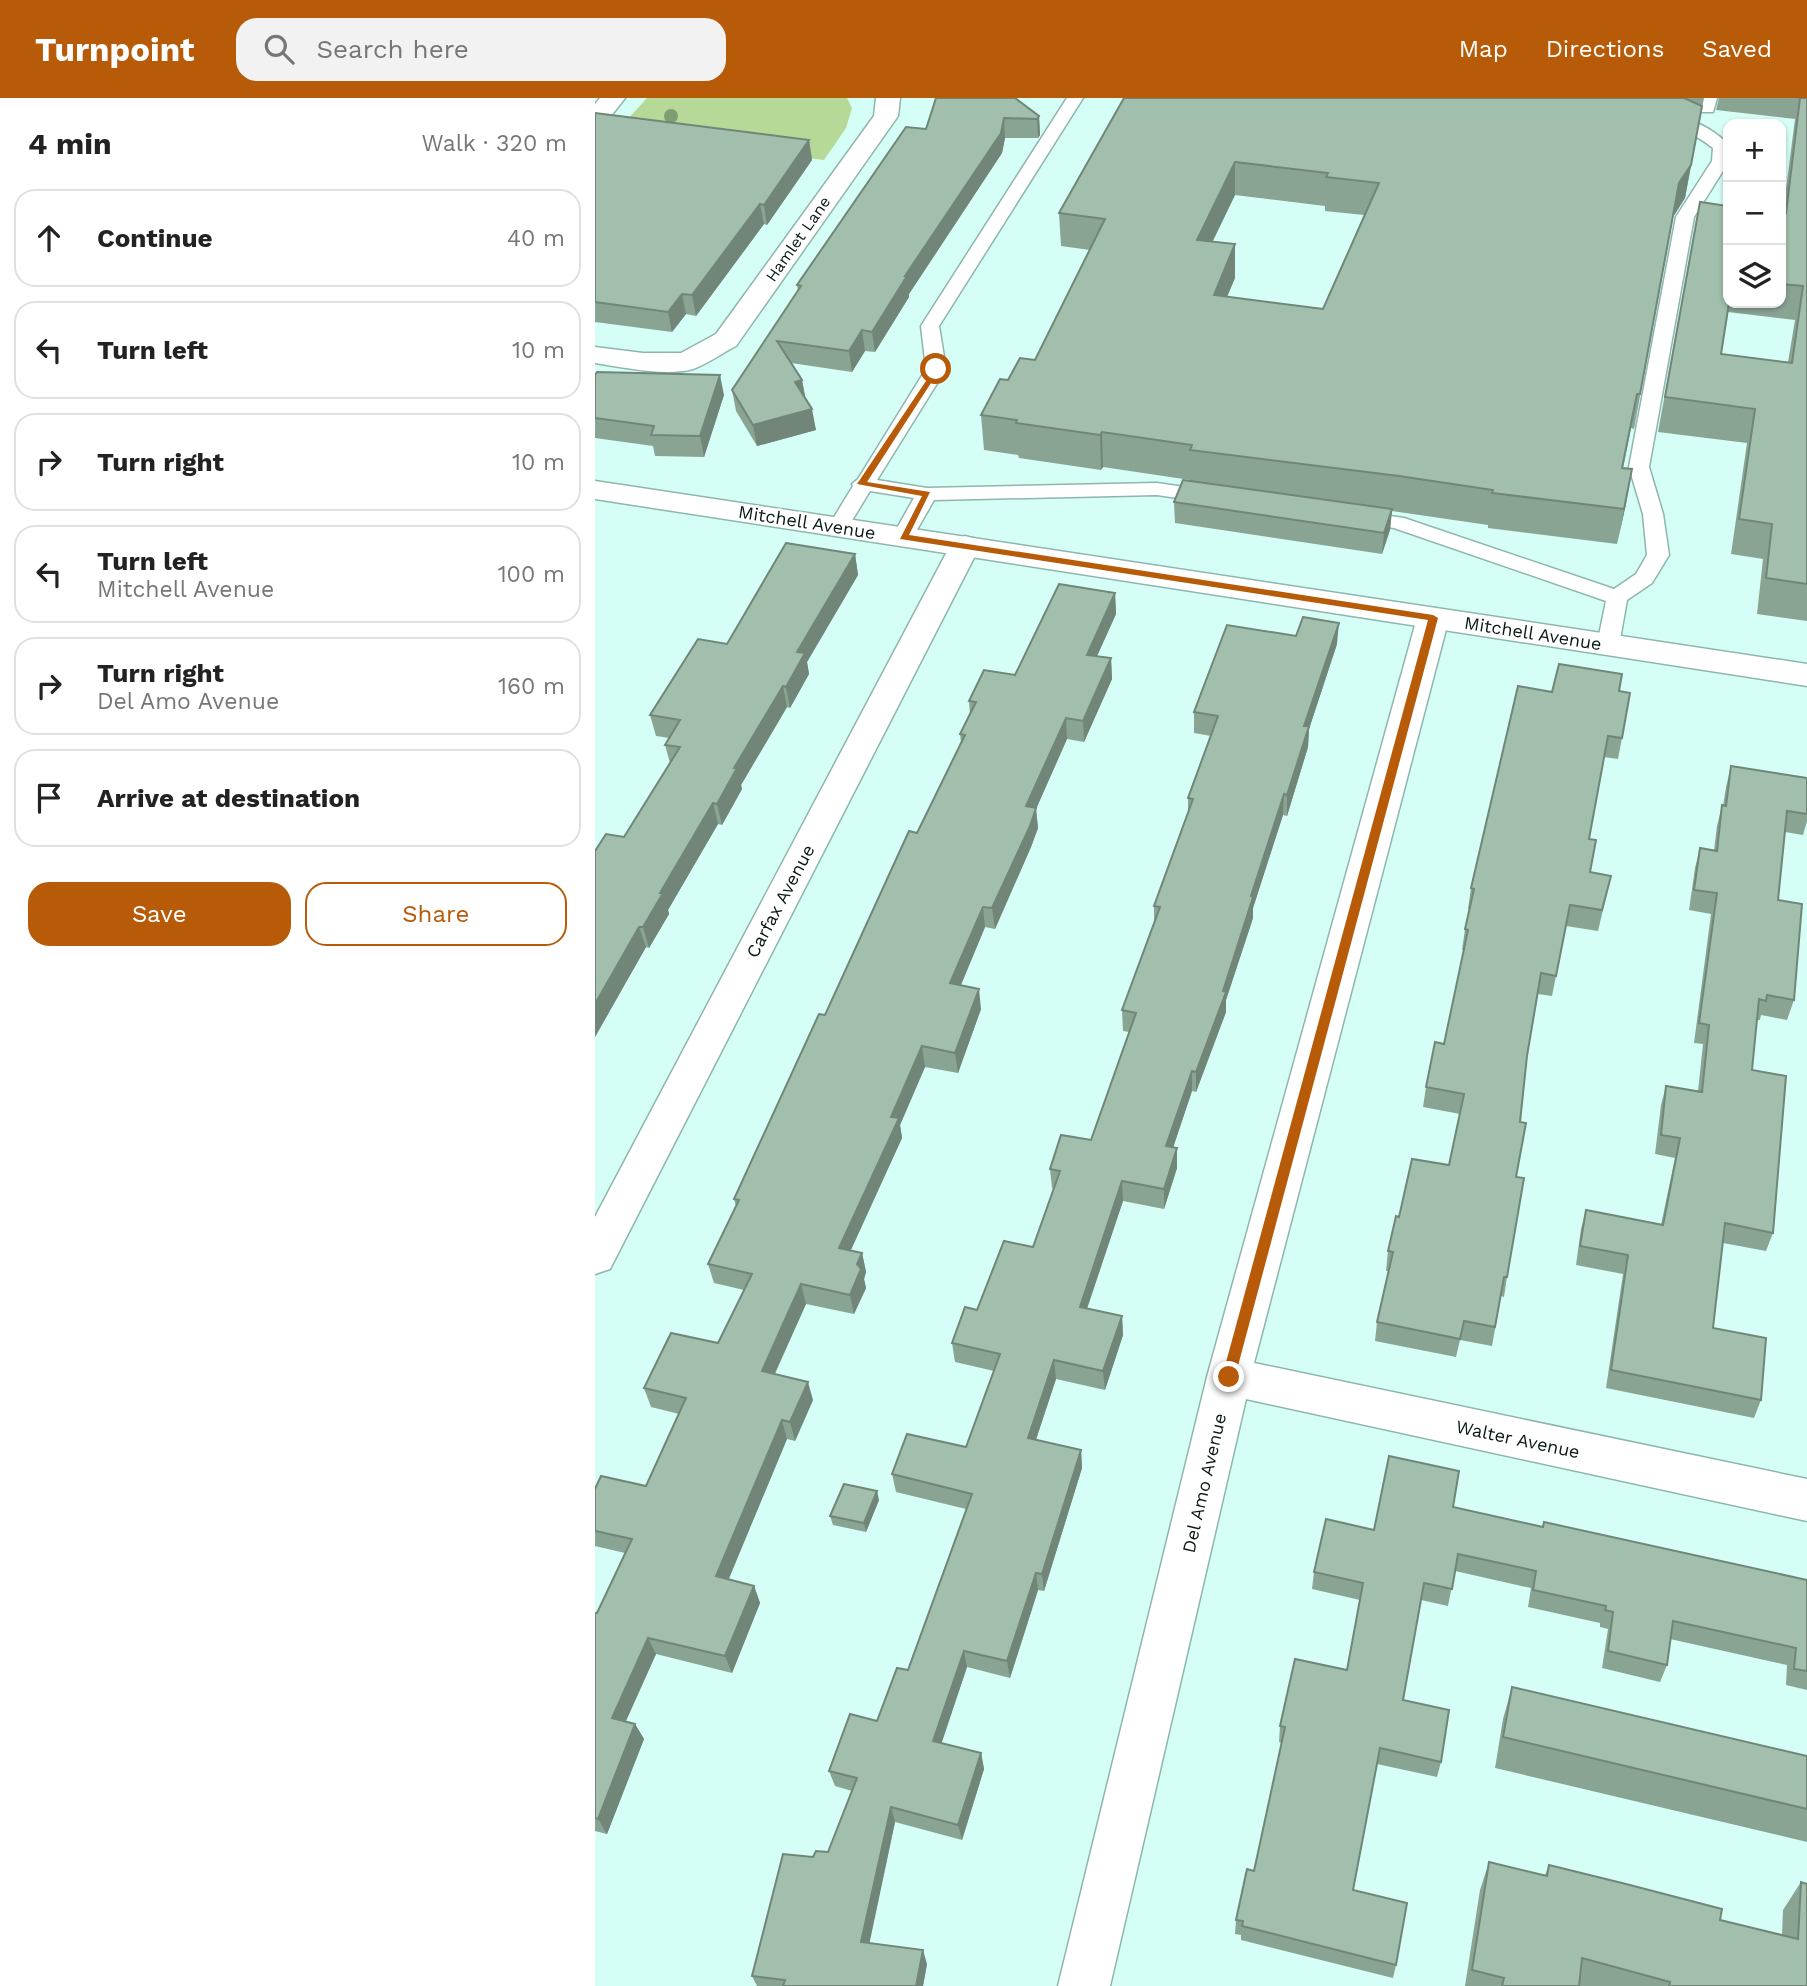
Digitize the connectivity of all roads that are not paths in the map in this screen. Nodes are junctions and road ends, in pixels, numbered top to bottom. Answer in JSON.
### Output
{"nodes":[{"id":1,"x":614,"y":98,"type":"edge"},
{"id":2,"x":888,"y":98,"type":"edge"},
{"id":3,"x":1075,"y":98,"type":"edge"},
{"id":4,"x":1647,"y":119,"type":"edge"},
{"id":5,"x":595,"y":120,"type":"edge"},
{"id":6,"x":595,"y":355,"type":"edge"},
{"id":7,"x":862,"y":484,"type":"junction"},
{"id":8,"x":595,"y":489,"type":"edge"},
{"id":9,"x":927,"y":494,"type":"junction"},
{"id":10,"x":1237,"y":500,"type":"edge"},
{"id":11,"x":1330,"y":513,"type":"edge"},
{"id":12,"x":838,"y":527,"type":"junction"},
{"id":13,"x":903,"y":537,"type":"junction"},
{"id":14,"x":965,"y":546,"type":"junction"},
{"id":15,"x":1616,"y":597,"type":"junction"},
{"id":16,"x":1433,"y":618,"type":"junction"},
{"id":17,"x":1608,"y":645,"type":"junction"},
{"id":18,"x":1807,"y":675,"type":"edge"},
{"id":19,"x":595,"y":1257,"type":"edge"},
{"id":20,"x":1229,"y":1377,"type":"junction"},
{"id":21,"x":1807,"y":1500,"type":"edge"},
{"id":22,"x":1084,"y":1986,"type":"edge"}],
"edges":[{"from":1,"to":5,"type":"street"},
{"from":2,"to":6,"type":"street","name":"Hamlet Lane"},
{"from":3,"to":7,"type":"lane"},
{"from":4,"to":15,"type":"lane"},
{"from":7,"to":9,"type":"lane"},
{"from":7,"to":12,"type":"lane"},
{"from":8,"to":12,"type":"street","name":"Mitchell Avenue"},
{"from":9,"to":10,"type":"lane"},
{"from":9,"to":13,"type":"lane"},
{"from":11,"to":15,"type":"lane"},
{"from":12,"to":13,"type":"street","name":"Mitchell Avenue"},
{"from":13,"to":14,"type":"street","name":"Mitchell Avenue"},
{"from":14,"to":16,"type":"street","name":"Mitchell Avenue"},
{"from":14,"to":19,"type":"street","name":"Carfax Avenue"},
{"from":15,"to":17,"type":"lane"},
{"from":16,"to":17,"type":"street","name":"Mitchell Avenue"},
{"from":16,"to":20,"type":"street","name":"Del Amo Avenue"},
{"from":17,"to":18,"type":"street","name":"Mitchell Avenue"},
{"from":20,"to":21,"type":"street","name":"Walter Avenue"},
{"from":20,"to":22,"type":"street","name":"Del Amo Avenue"}]}
